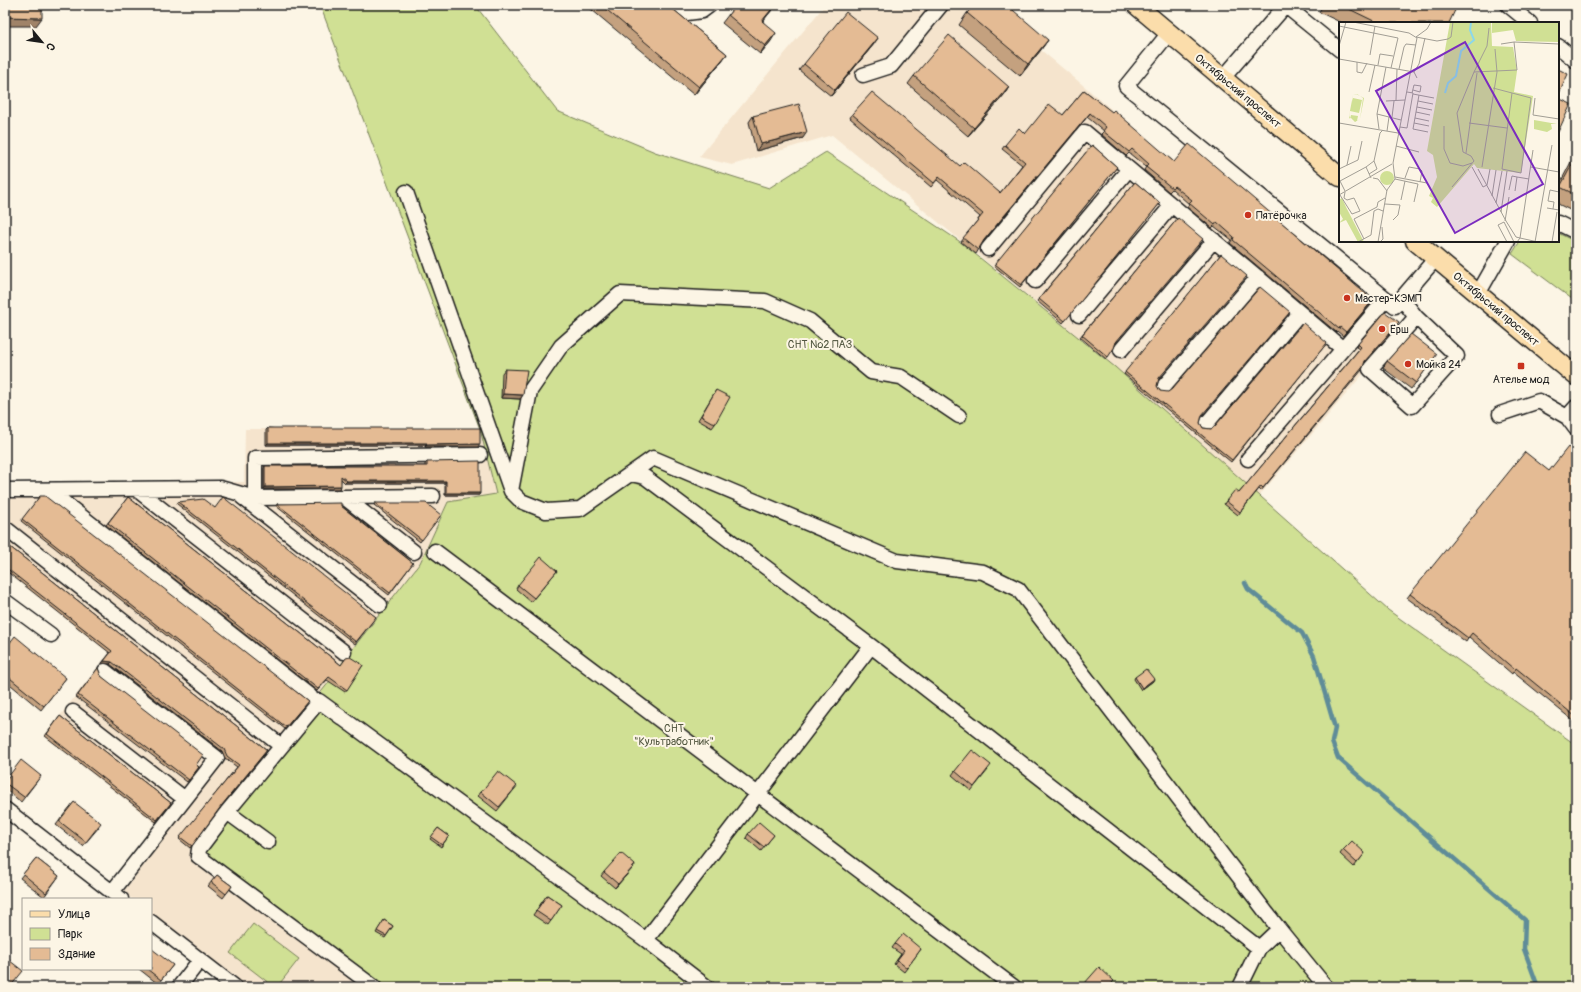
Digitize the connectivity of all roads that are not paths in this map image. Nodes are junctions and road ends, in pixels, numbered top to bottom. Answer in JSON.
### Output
{"nodes":[{"id":1,"x":676,"y":5,"type":"edge"},
{"id":2,"x":710,"y":5,"type":"edge"},
{"id":3,"x":941,"y":5,"type":"edge"},
{"id":4,"x":1136,"y":5,"type":"edge"},
{"id":5,"x":1286,"y":5,"type":"edge"},
{"id":6,"x":1508,"y":5,"type":"edge"},
{"id":7,"x":1529,"y":22,"type":"edge"},
{"id":8,"x":1169,"y":33,"type":"junction"},
{"id":9,"x":1559,"y":47,"type":"edge"},
{"id":10,"x":1339,"y":49,"type":"edge"},
{"id":11,"x":1576,"y":61,"type":"edge"},
{"id":12,"x":863,"y":75,"type":"dead end"},
{"id":13,"x":1223,"y":78,"type":"junction"},
{"id":14,"x":1129,"y":169,"type":"junction"},
{"id":15,"x":1339,"y":176,"type":"edge"},
{"id":16,"x":406,"y":192,"type":"dead end"},
{"id":17,"x":1172,"y":205,"type":"junction"},
{"id":18,"x":1559,"y":224,"type":"edge"},
{"id":19,"x":1576,"y":232,"type":"edge"},
{"id":20,"x":1214,"y":240,"type":"junction"},
{"id":21,"x":1417,"y":242,"type":"edge"},
{"id":22,"x":1507,"y":242,"type":"edge"},
{"id":23,"x":988,"y":249,"type":"dead end"},
{"id":24,"x":1436,"y":258,"type":"junction"},
{"id":25,"x":1258,"y":277,"type":"junction"},
{"id":26,"x":1035,"y":281,"type":"dead end"},
{"id":27,"x":1478,"y":294,"type":"junction"},
{"id":28,"x":1386,"y":299,"type":"junction"},
{"id":29,"x":1402,"y":299,"type":"junction"},
{"id":30,"x":1300,"y":313,"type":"junction"},
{"id":31,"x":1079,"y":316,"type":"dead end"},
{"id":32,"x":1416,"y":318,"type":"junction"},
{"id":33,"x":1343,"y":349,"type":"junction"},
{"id":34,"x":1121,"y":350,"type":"dead end"},
{"id":35,"x":1576,"y":376,"type":"edge"},
{"id":36,"x":1164,"y":386,"type":"dead end"},
{"id":37,"x":1572,"y":412,"type":"edge"},
{"id":38,"x":1500,"y":414,"type":"dead end"},
{"id":39,"x":960,"y":416,"type":"dead end"},
{"id":40,"x":1207,"y":423,"type":"dead end"},
{"id":41,"x":1576,"y":429,"type":"edge"},
{"id":42,"x":480,"y":455,"type":"dead end"},
{"id":43,"x":1248,"y":459,"type":"dead end"},
{"id":44,"x":630,"y":474,"type":"junction"},
{"id":45,"x":136,"y":489,"type":"junction"},
{"id":46,"x":5,"y":490,"type":"edge"},
{"id":47,"x":48,"y":490,"type":"junction"},
{"id":48,"x":511,"y":491,"type":"junction"},
{"id":49,"x":237,"y":493,"type":"junction"},
{"id":50,"x":433,"y":496,"type":"dead end"},
{"id":51,"x":255,"y":498,"type":"junction"},
{"id":52,"x":344,"y":498,"type":"junction"},
{"id":53,"x":5,"y":528,"type":"edge"},
{"id":54,"x":435,"y":551,"type":"dead end"},
{"id":55,"x":414,"y":552,"type":"dead end"},
{"id":56,"x":5,"y":601,"type":"edge"},
{"id":57,"x":380,"y":605,"type":"dead end"},
{"id":58,"x":52,"y":635,"type":"dead end"},
{"id":59,"x":871,"y":646,"type":"junction"},
{"id":60,"x":344,"y":652,"type":"dead end"},
{"id":61,"x":105,"y":671,"type":"dead end"},
{"id":62,"x":310,"y":696,"type":"dead end"},
{"id":63,"x":73,"y":712,"type":"dead end"},
{"id":64,"x":275,"y":741,"type":"dead end"},
{"id":65,"x":758,"y":794,"type":"junction"},
{"id":66,"x":184,"y":799,"type":"junction"},
{"id":67,"x":5,"y":809,"type":"edge"},
{"id":68,"x":227,"y":812,"type":"junction"},
{"id":69,"x":268,"y":842,"type":"dead end"},
{"id":70,"x":117,"y":895,"type":"edge"},
{"id":71,"x":152,"y":923,"type":"edge"},
{"id":72,"x":1279,"y":929,"type":"junction"},
{"id":73,"x":646,"y":940,"type":"junction"},
{"id":74,"x":1258,"y":948,"type":"junction"},
{"id":75,"x":200,"y":960,"type":"junction"},
{"id":76,"x":179,"y":987,"type":"edge"},
{"id":77,"x":235,"y":987,"type":"edge"},
{"id":78,"x":374,"y":987,"type":"edge"},
{"id":79,"x":707,"y":987,"type":"edge"},
{"id":80,"x":1014,"y":987,"type":"edge"},
{"id":81,"x":1240,"y":987,"type":"edge"},
{"id":82,"x":1326,"y":987,"type":"edge"}],
"edges":[{"from":1,"to":2,"type":"street"},
{"from":3,"to":12,"type":"street"},
{"from":4,"to":8,"type":"main road","name":"Октябрьский проспект"},
{"from":5,"to":10,"type":"street"},
{"from":5,"to":13,"type":"street"},
{"from":6,"to":7,"type":"street"},
{"from":8,"to":13,"type":"main road","name":"Октябрьский проспект"},
{"from":8,"to":28,"type":"street"},
{"from":9,"to":11,"type":"street"},
{"from":13,"to":15,"type":"main road","name":"Октябрьский проспект"},
{"from":14,"to":17,"type":"street"},
{"from":14,"to":23,"type":"street"},
{"from":14,"to":26,"type":"street"},
{"from":16,"to":48,"type":"street"},
{"from":17,"to":20,"type":"street"},
{"from":17,"to":31,"type":"street"},
{"from":18,"to":19,"type":"street"},
{"from":20,"to":25,"type":"street"},
{"from":20,"to":34,"type":"street"},
{"from":21,"to":24,"type":"main road","name":"Октябрьский проспект"},
{"from":22,"to":27,"type":"street"},
{"from":24,"to":27,"type":"main road","name":"Октябрьский проспект"},
{"from":24,"to":29,"type":"street"},
{"from":25,"to":30,"type":"street"},
{"from":25,"to":36,"type":"street"},
{"from":27,"to":35,"type":"main road","name":"Октябрьский проспект"},
{"from":28,"to":29,"type":"street"},
{"from":28,"to":33,"type":"street"},
{"from":29,"to":32,"type":"street"},
{"from":30,"to":33,"type":"street"},
{"from":30,"to":40,"type":"street"},
{"from":32,"to":32,"type":"street"},
{"from":33,"to":43,"type":"street"},
{"from":37,"to":38,"type":"street"},
{"from":37,"to":41,"type":"street"},
{"from":39,"to":48,"type":"street"},
{"from":42,"to":51,"type":"street"},
{"from":44,"to":48,"type":"street"},
{"from":44,"to":59,"type":"street"},
{"from":44,"to":72,"type":"street"},
{"from":45,"to":47,"type":"street"},
{"from":45,"to":49,"type":"street"},
{"from":45,"to":60,"type":"street"},
{"from":46,"to":47,"type":"street"},
{"from":47,"to":62,"type":"street"},
{"from":49,"to":51,"type":"street"},
{"from":49,"to":57,"type":"street"},
{"from":50,"to":52,"type":"street"},
{"from":51,"to":52,"type":"street"},
{"from":52,"to":55,"type":"street"},
{"from":53,"to":64,"type":"street"},
{"from":54,"to":65,"type":"street"},
{"from":56,"to":58,"type":"street"},
{"from":59,"to":65,"type":"street"},
{"from":59,"to":74,"type":"street"},
{"from":61,"to":66,"type":"street"},
{"from":63,"to":66,"type":"street"},
{"from":65,"to":73,"type":"street"},
{"from":65,"to":80,"type":"street"},
{"from":66,"to":70,"type":"street"},
{"from":67,"to":70,"type":"street"},
{"from":68,"to":69,"type":"street"},
{"from":68,"to":73,"type":"street"},
{"from":68,"to":78,"type":"street"},
{"from":71,"to":75,"type":"street"},
{"from":72,"to":74,"type":"street"},
{"from":72,"to":82,"type":"street"},
{"from":73,"to":79,"type":"street"},
{"from":74,"to":81,"type":"street"},
{"from":75,"to":76,"type":"street"},
{"from":75,"to":77,"type":"street"}]}
